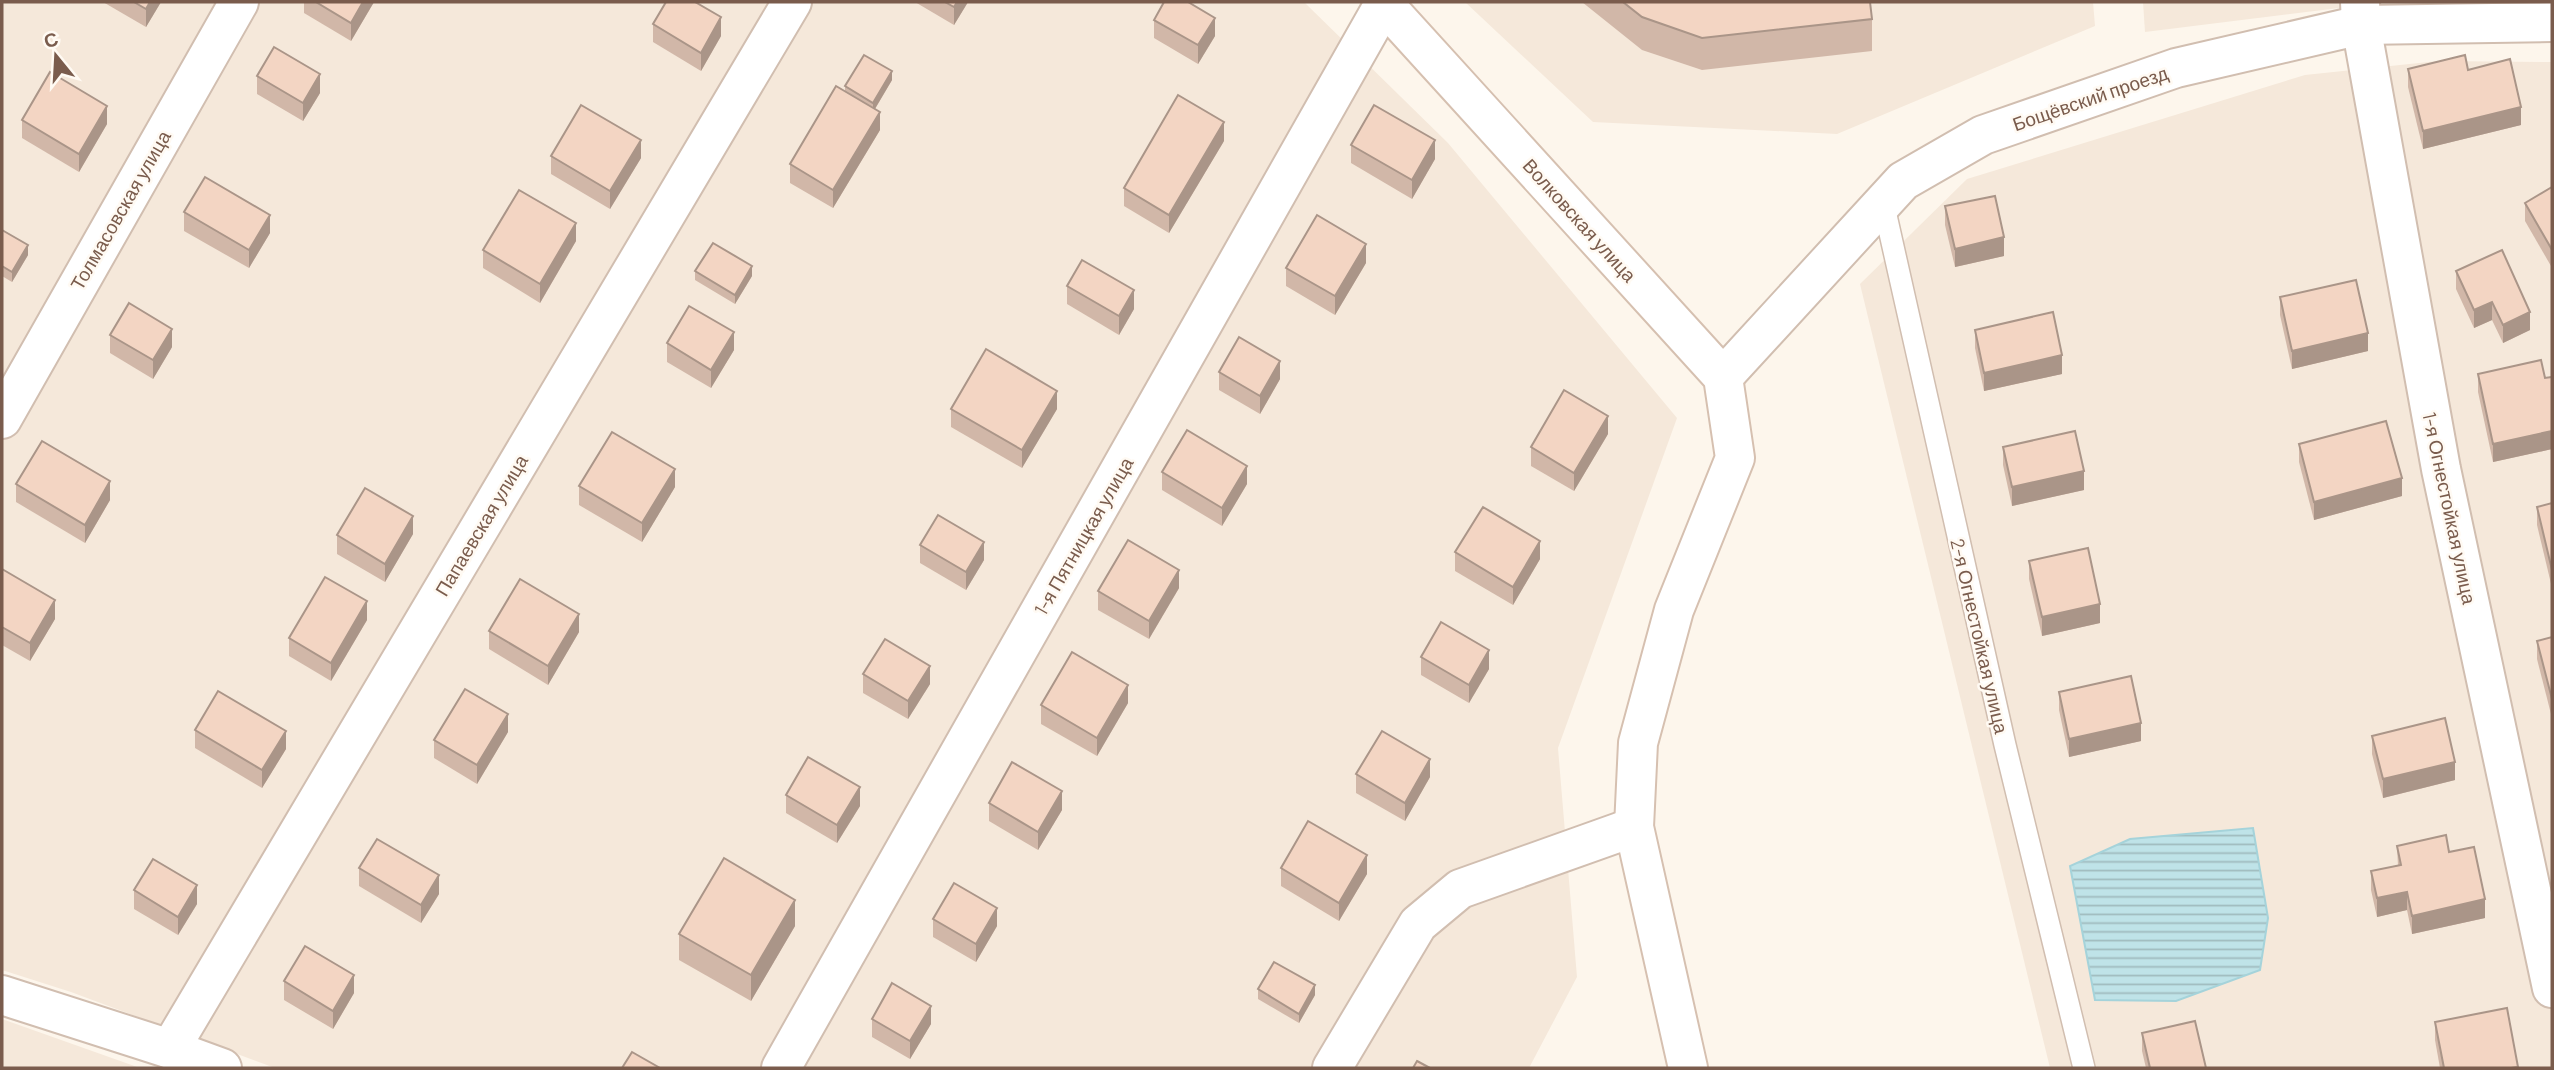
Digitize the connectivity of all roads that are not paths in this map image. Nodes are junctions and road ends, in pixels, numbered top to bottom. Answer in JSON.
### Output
{"nodes":[{"id":1,"x":239,"y":2,"type":"edge"},
{"id":2,"x":792,"y":2,"type":"edge"},
{"id":3,"x":1383,"y":3,"type":"edge"},
{"id":4,"x":2361,"y":13,"type":"edge"},
{"id":5,"x":2552,"y":22,"type":"edge"},
{"id":6,"x":1883,"y":202,"type":"junction"},
{"id":7,"x":1723,"y":377,"type":"junction"},
{"id":8,"x":2,"y":419,"type":"edge"},
{"id":9,"x":1634,"y":827,"type":"junction"},
{"id":10,"x":2552,"y":988,"type":"edge"},
{"id":11,"x":2,"y":995,"type":"edge"},
{"id":12,"x":170,"y":1049,"type":"junction"},
{"id":13,"x":222,"y":1068,"type":"edge"},
{"id":14,"x":781,"y":1068,"type":"edge"},
{"id":15,"x":1332,"y":1068,"type":"edge"},
{"id":16,"x":1688,"y":1068,"type":"edge"},
{"id":17,"x":2084,"y":1068,"type":"edge"}],
"edges":[{"from":1,"to":8,"type":"street","name":"Толмасовская улица"},
{"from":2,"to":12,"type":"street","name":"Папаевская улица"},
{"from":3,"to":7,"type":"street","name":"Волковская улица"},
{"from":3,"to":14,"type":"street","name":"1-я Пятницкая улица"},
{"from":4,"to":5,"type":"street","name":"Бощёвский проезд"},
{"from":4,"to":6,"type":"street","name":"Бощёвский проезд"},
{"from":4,"to":10,"type":"street","name":"1-я Огнестойкая улица"},
{"from":6,"to":7,"type":"street","name":"Бощёвский проезд"},
{"from":6,"to":17,"type":"lane","name":"2-я Огнестойкая улица"},
{"from":7,"to":9,"type":"street"},
{"from":9,"to":15,"type":"street"},
{"from":9,"to":16,"type":"street"},
{"from":11,"to":12,"type":"street"},
{"from":12,"to":13,"type":"street"}]}
